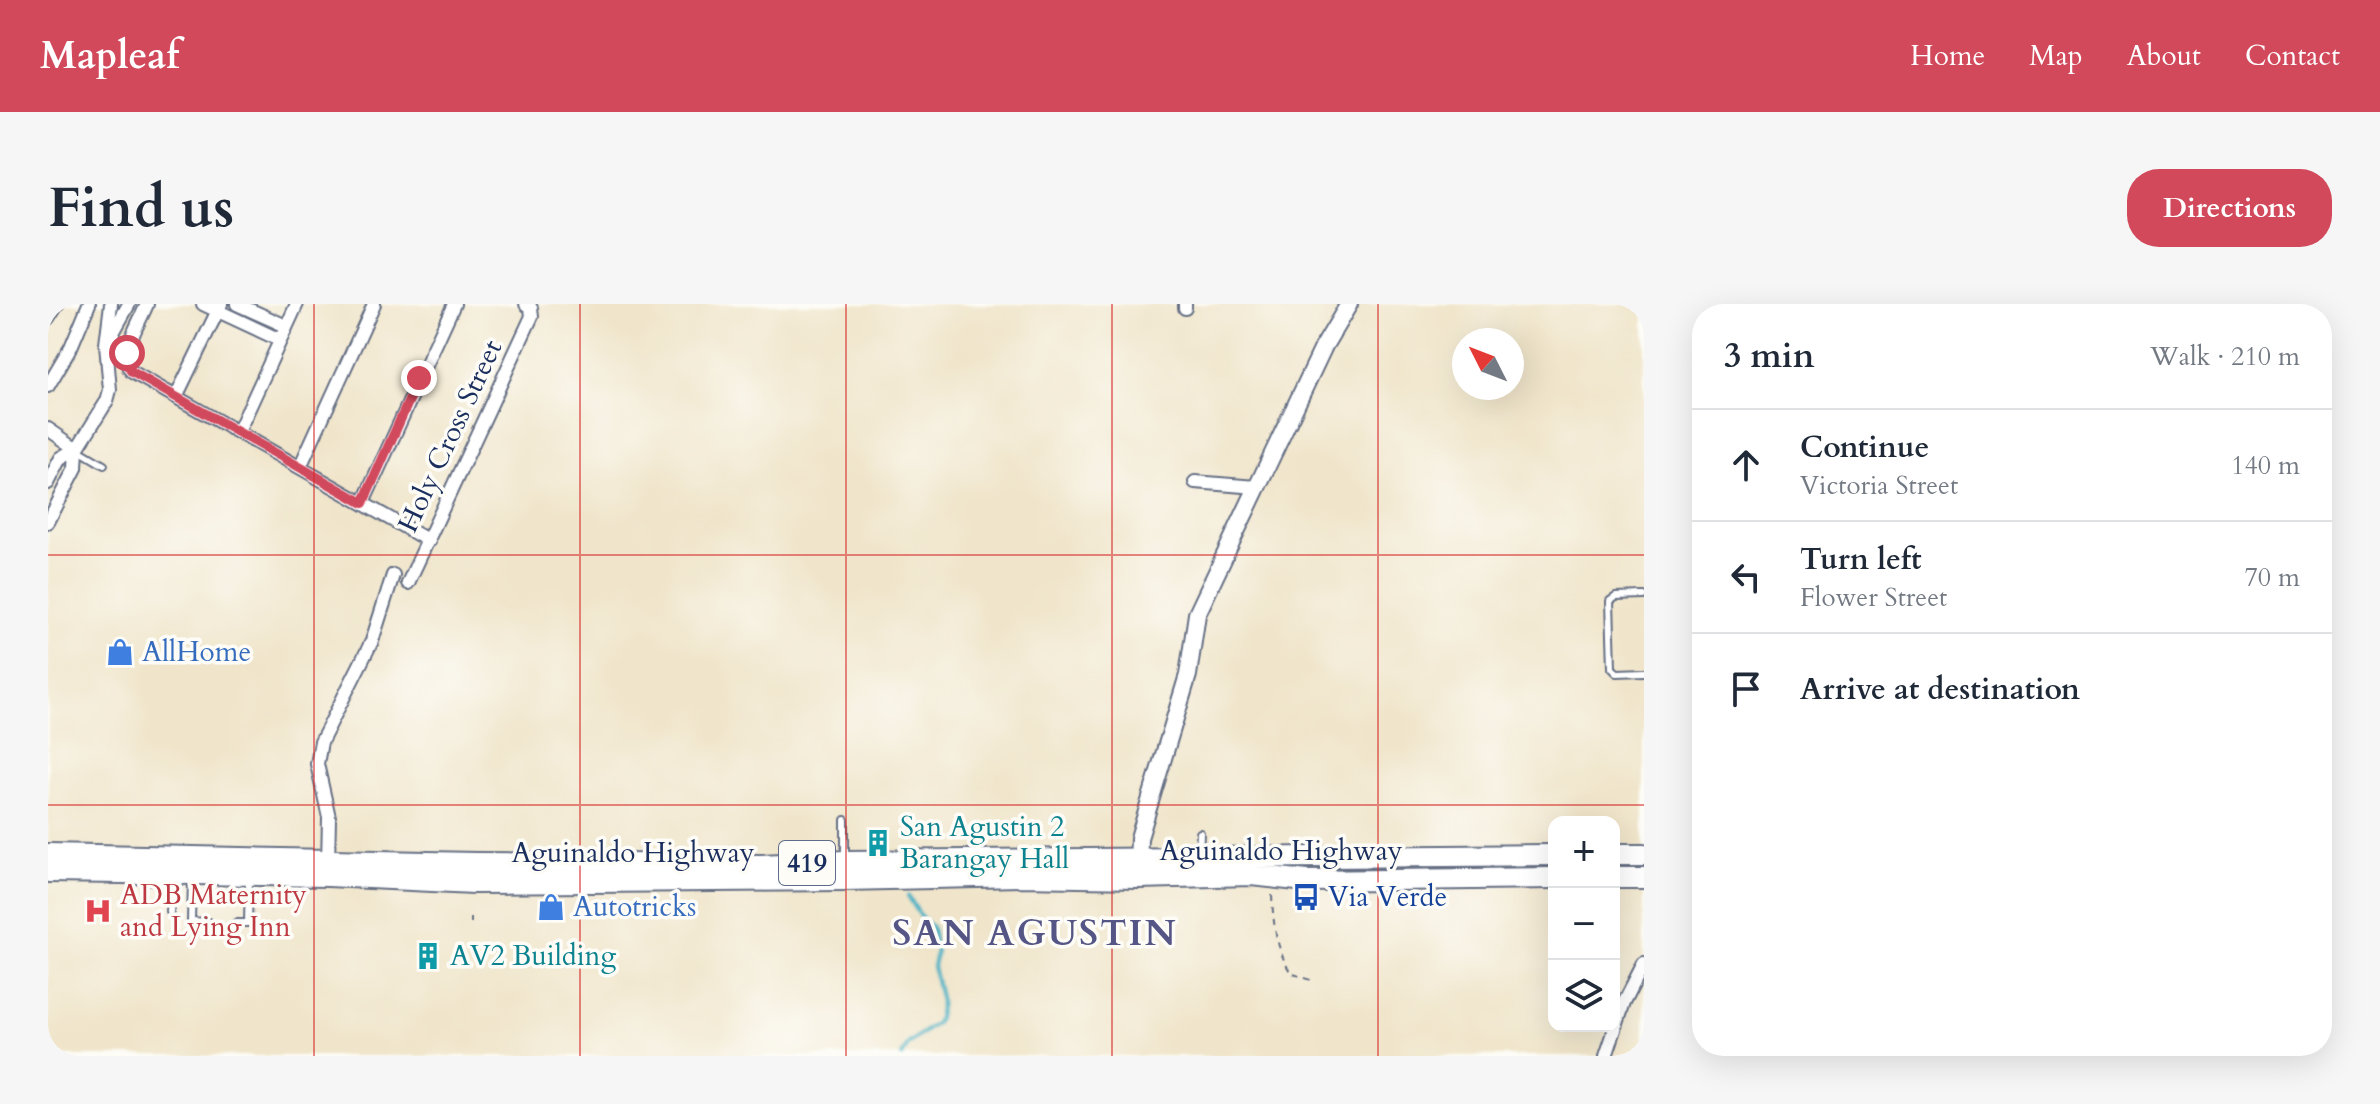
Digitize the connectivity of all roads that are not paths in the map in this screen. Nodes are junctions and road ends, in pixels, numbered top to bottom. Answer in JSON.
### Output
{"nodes":[{"id":1,"x":57,"y":304,"type":"edge"},
{"id":2,"x":89,"y":304,"type":"edge"},
{"id":3,"x":111,"y":304,"type":"edge"},
{"id":4,"x":129,"y":304,"type":"edge"},
{"id":5,"x":147,"y":304,"type":"edge"},
{"id":6,"x":203,"y":304,"type":"edge"},
{"id":7,"x":237,"y":304,"type":"edge"},
{"id":8,"x":297,"y":304,"type":"edge"},
{"id":9,"x":374,"y":304,"type":"edge"},
{"id":10,"x":454,"y":304,"type":"edge"},
{"id":11,"x":1349,"y":304,"type":"edge"},
{"id":12,"x":529,"y":306,"type":"edge"},
{"id":13,"x":220,"y":308,"type":"edge"},
{"id":14,"x":48,"y":318,"type":"edge"},
{"id":15,"x":286,"y":326,"type":"junction"},
{"id":16,"x":280,"y":340,"type":"junction"},
{"id":17,"x":106,"y":344,"type":"junction"},
{"id":18,"x":48,"y":386,"type":"edge"},
{"id":19,"x":176,"y":397,"type":"junction"},
{"id":20,"x":48,"y":429,"type":"edge"},
{"id":21,"x":238,"y":432,"type":"junction"},
{"id":22,"x":77,"y":449,"type":"junction"},
{"id":23,"x":104,"y":465,"type":"dead end"},
{"id":24,"x":300,"y":467,"type":"junction"},
{"id":25,"x":1195,"y":482,"type":"dead end"},
{"id":26,"x":48,"y":483,"type":"edge"},
{"id":27,"x":1256,"y":487,"type":"junction"},
{"id":28,"x":363,"y":503,"type":"junction"},
{"id":29,"x":48,"y":522,"type":"edge"},
{"id":30,"x":429,"y":541,"type":"junction"},
{"id":31,"x":393,"y":575,"type":"dead end"},
{"id":32,"x":408,"y":583,"type":"dead end"},
{"id":33,"x":1644,"y":596,"type":"edge"},
{"id":34,"x":1644,"y":672,"type":"edge"},
{"id":35,"x":845,"y":820,"type":"dead end"},
{"id":36,"x":1200,"y":833,"type":"dead end"},
{"id":37,"x":48,"y":854,"type":"edge"},
{"id":38,"x":1620,"y":854,"type":"edge"},
{"id":39,"x":1644,"y":854,"type":"edge"},
{"id":40,"x":1548,"y":855,"type":"edge"},
{"id":41,"x":1199,"y":860,"type":"junction"},
{"id":42,"x":182,"y":866,"type":"junction"},
{"id":43,"x":328,"y":867,"type":"junction"},
{"id":44,"x":1138,"y":869,"type":"junction"},
{"id":45,"x":845,"y":871,"type":"junction"},
{"id":46,"x":48,"y":872,"type":"edge"},
{"id":47,"x":249,"y":875,"type":"junction"},
{"id":48,"x":1620,"y":877,"type":"edge"},
{"id":49,"x":1644,"y":877,"type":"edge"},
{"id":50,"x":1548,"y":878,"type":"edge"},
{"id":51,"x":170,"y":912,"type":"dead end"},
{"id":52,"x":209,"y":922,"type":"dead end"},
{"id":53,"x":236,"y":923,"type":"dead end"},
{"id":54,"x":1644,"y":964,"type":"edge"},
{"id":55,"x":1606,"y":1056,"type":"edge"}],
"edges":[{"from":1,"to":14,"type":"street"},
{"from":2,"to":18,"type":"street"},
{"from":3,"to":17,"type":"street"},
{"from":4,"to":17,"type":"street"},
{"from":5,"to":19,"type":"street"},
{"from":6,"to":13,"type":"street"},
{"from":7,"to":15,"type":"street"},
{"from":8,"to":15,"type":"street"},
{"from":9,"to":24,"type":"street"},
{"from":10,"to":28,"type":"street"},
{"from":11,"to":27,"type":"street"},
{"from":12,"to":30,"type":"street","name":"Holy Cross Street"},
{"from":13,"to":16,"type":"street"},
{"from":13,"to":19,"type":"street"},
{"from":15,"to":16,"type":"street"},
{"from":16,"to":21,"type":"street"},
{"from":17,"to":22,"type":"street"},
{"from":19,"to":21,"type":"street"},
{"from":20,"to":22,"type":"street"},
{"from":21,"to":24,"type":"street"},
{"from":22,"to":23,"type":"lane"},
{"from":22,"to":26,"type":"street"},
{"from":22,"to":29,"type":"street"},
{"from":24,"to":28,"type":"street"},
{"from":25,"to":27,"type":"street"},
{"from":27,"to":44,"type":"street"},
{"from":28,"to":30,"type":"street"},
{"from":30,"to":32,"type":"street","name":"Holy Cross Street"},
{"from":31,"to":43,"type":"street"},
{"from":33,"to":34,"type":"lane"},
{"from":35,"to":45,"type":"lane"},
{"from":36,"to":41,"type":"lane"},
{"from":37,"to":42,"type":"highway","name":"Aguinaldo Highway","number":"419"},
{"from":38,"to":39,"type":"highway"},
{"from":40,"to":41,"type":"highway","name":"Aguinaldo Highway","number":"419"},
{"from":41,"to":44,"type":"highway","name":"Aguinaldo Highway","number":"419"},
{"from":42,"to":43,"type":"highway","name":"Aguinaldo Highway","number":"419"},
{"from":42,"to":46,"type":"highway","name":"Aguinaldo Highway","number":"419"},
{"from":42,"to":47,"type":"highway","name":"Aguinaldo Highway","number":"419"},
{"from":42,"to":51,"type":"lane"},
{"from":42,"to":52,"type":"lane"},
{"from":43,"to":45,"type":"highway","name":"Aguinaldo Highway","number":"419"},
{"from":43,"to":47,"type":"highway","name":"Aguinaldo Highway","number":"419"},
{"from":44,"to":45,"type":"highway","name":"Aguinaldo Highway","number":"419"},
{"from":44,"to":50,"type":"highway","name":"Aguinaldo Highway","number":"419"},
{"from":47,"to":53,"type":"lane"},
{"from":48,"to":49,"type":"highway"},
{"from":54,"to":55,"type":"street"}]}
